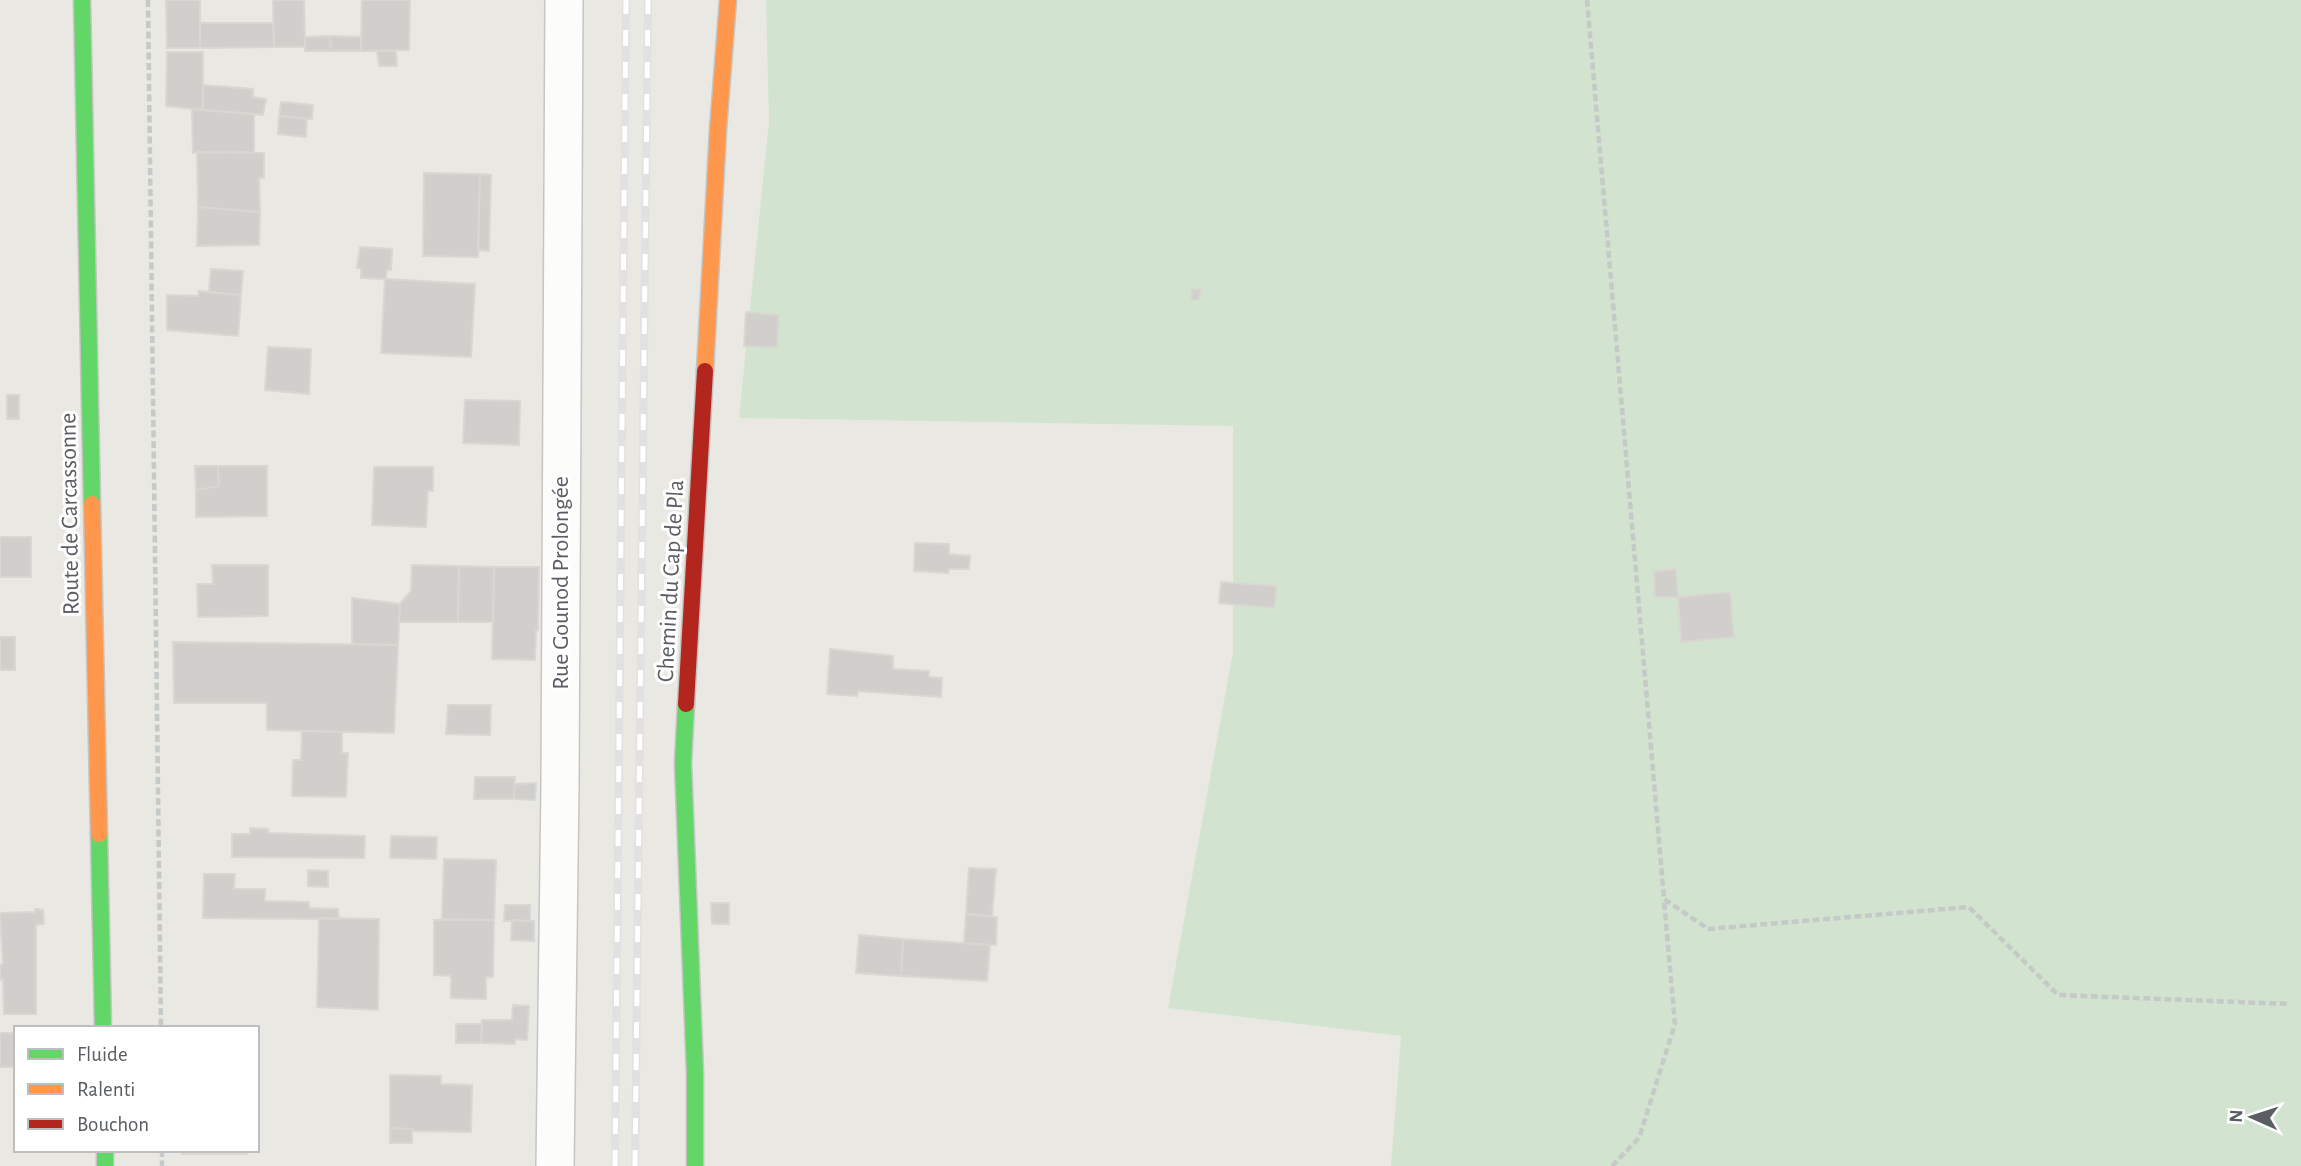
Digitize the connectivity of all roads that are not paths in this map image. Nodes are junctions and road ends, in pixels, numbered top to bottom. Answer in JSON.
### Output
{"nodes":[{"id":1,"x":82,"y":0,"type":"edge"},
{"id":2,"x":565,"y":0,"type":"edge"},
{"id":3,"x":728,"y":0,"type":"edge"},
{"id":4,"x":103,"y":1026,"type":"edge"},
{"id":5,"x":555,"y":1166,"type":"edge"},
{"id":6,"x":695,"y":1166,"type":"edge"}],
"edges":[{"from":1,"to":4,"type":"street","name":"Route de Carcassonne"},
{"from":2,"to":5,"type":"street","name":"Rue Gounod Prolongée"},
{"from":3,"to":6,"type":"street","name":"Chemin du Cap de Pla"}]}
